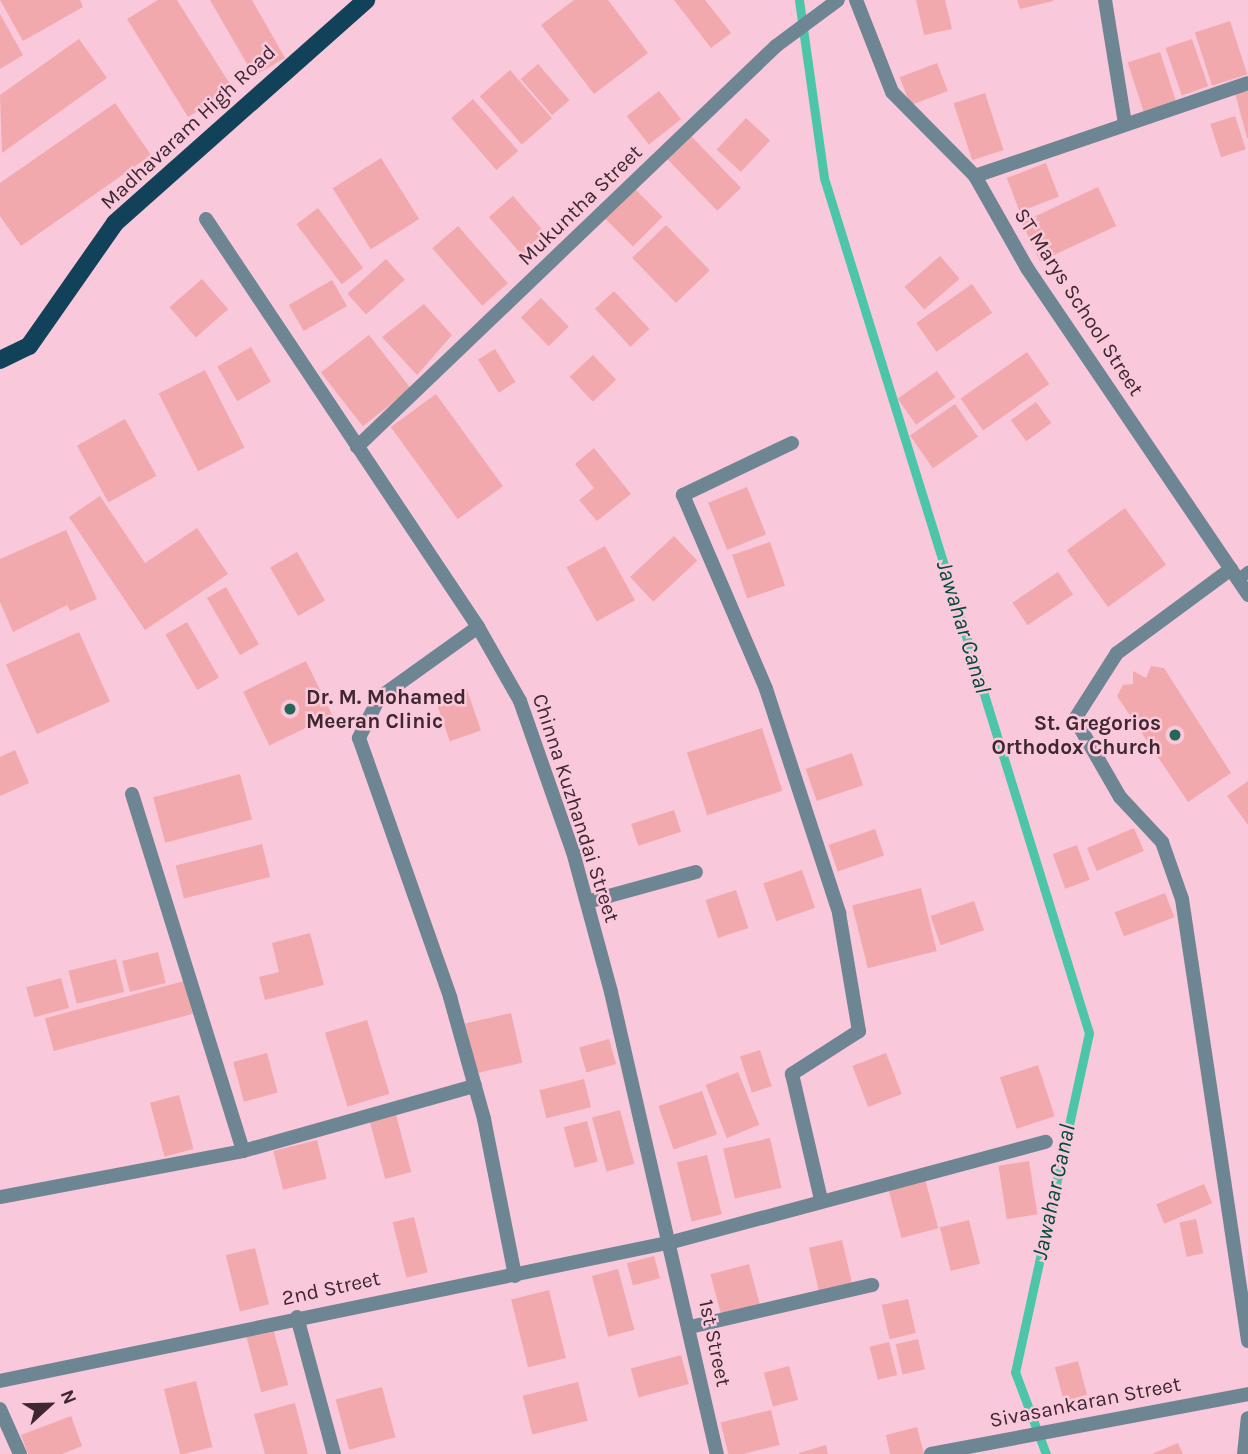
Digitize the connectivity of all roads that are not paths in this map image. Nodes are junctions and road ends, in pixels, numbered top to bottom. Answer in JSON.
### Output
{"nodes":[{"id":1,"x":366,"y":0,"type":"edge"},
{"id":2,"x":838,"y":0,"type":"edge"},
{"id":3,"x":856,"y":0,"type":"edge"},
{"id":4,"x":1105,"y":0,"type":"edge"},
{"id":5,"x":1248,"y":83,"type":"edge"},
{"id":6,"x":1125,"y":123,"type":"junction"},
{"id":7,"x":975,"y":176,"type":"junction"},
{"id":8,"x":206,"y":219,"type":"dead end"},
{"id":9,"x":0,"y":360,"type":"edge"},
{"id":10,"x":792,"y":443,"type":"dead end"},
{"id":11,"x":357,"y":447,"type":"junction"},
{"id":12,"x":1239,"y":574,"type":"edge"},
{"id":13,"x":1248,"y":596,"type":"edge"},
{"id":14,"x":478,"y":627,"type":"junction"},
{"id":15,"x":132,"y":794,"type":"dead end"},
{"id":16,"x":696,"y":872,"type":"dead end"},
{"id":17,"x":587,"y":902,"type":"junction"},
{"id":18,"x":475,"y":1086,"type":"junction"},
{"id":19,"x":1046,"y":1142,"type":"dead end"},
{"id":20,"x":243,"y":1151,"type":"junction"},
{"id":21,"x":0,"y":1196,"type":"edge"},
{"id":22,"x":821,"y":1200,"type":"junction"},
{"id":23,"x":672,"y":1241,"type":"junction"},
{"id":24,"x":515,"y":1276,"type":"junction"},
{"id":25,"x":872,"y":1285,"type":"dead end"},
{"id":26,"x":297,"y":1317,"type":"junction"},
{"id":27,"x":690,"y":1327,"type":"junction"},
{"id":28,"x":1248,"y":1341,"type":"edge"},
{"id":29,"x":0,"y":1381,"type":"edge"},
{"id":30,"x":1248,"y":1394,"type":"edge"},
{"id":31,"x":0,"y":1409,"type":"edge"},
{"id":32,"x":1248,"y":1418,"type":"edge"},
{"id":33,"x":20,"y":1454,"type":"edge"},
{"id":34,"x":334,"y":1454,"type":"edge"},
{"id":35,"x":718,"y":1454,"type":"edge"},
{"id":36,"x":931,"y":1454,"type":"edge"},
{"id":37,"x":1244,"y":1454,"type":"edge"}],
"edges":[{"from":1,"to":9,"type":"main road","name":"Madhavaram High Road"},
{"from":2,"to":11,"type":"street","name":"Mukuntha Street"},
{"from":3,"to":7,"type":"street","name":"ST Marys School Street"},
{"from":4,"to":6,"type":"street"},
{"from":5,"to":6,"type":"street"},
{"from":6,"to":7,"type":"street"},
{"from":7,"to":12,"type":"street","name":"ST Marys School Street"},
{"from":8,"to":11,"type":"street","name":"Chinna Kuzhandai Street"},
{"from":10,"to":22,"type":"street"},
{"from":11,"to":14,"type":"street","name":"Chinna Kuzhandai Street"},
{"from":12,"to":13,"type":"street","name":"ST Marys School Street"},
{"from":12,"to":28,"type":"street"},
{"from":14,"to":17,"type":"street","name":"Chinna Kuzhandai Street"},
{"from":14,"to":18,"type":"street"},
{"from":15,"to":20,"type":"street"},
{"from":16,"to":17,"type":"street"},
{"from":17,"to":23,"type":"street","name":"Chinna Kuzhandai Street"},
{"from":18,"to":20,"type":"street"},
{"from":18,"to":24,"type":"street"},
{"from":19,"to":22,"type":"street","name":"2nd Street"},
{"from":20,"to":21,"type":"street"},
{"from":22,"to":23,"type":"street","name":"2nd Street"},
{"from":23,"to":24,"type":"street","name":"2nd Street"},
{"from":23,"to":27,"type":"street","name":"1st Street"},
{"from":24,"to":26,"type":"street","name":"2nd Street"},
{"from":25,"to":27,"type":"street"},
{"from":26,"to":29,"type":"street","name":"2nd Street"},
{"from":26,"to":34,"type":"street"},
{"from":27,"to":35,"type":"street","name":"1st Street"},
{"from":30,"to":36,"type":"street","name":"Sivasankaran Street"},
{"from":31,"to":33,"type":"street"},
{"from":32,"to":37,"type":"street"}]}
